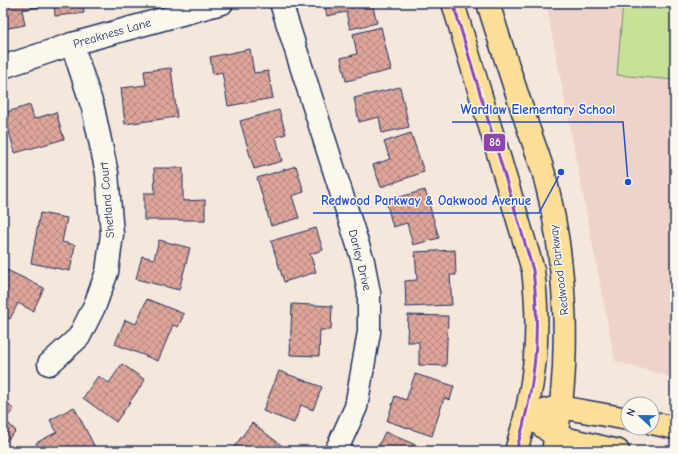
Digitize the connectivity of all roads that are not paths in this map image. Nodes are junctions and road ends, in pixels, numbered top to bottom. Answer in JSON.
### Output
{"nodes":[{"id":1,"x":222,"y":3,"type":"edge"},
{"id":2,"x":281,"y":3,"type":"edge"},
{"id":3,"x":453,"y":3,"type":"edge"},
{"id":4,"x":488,"y":3,"type":"edge"},
{"id":5,"x":72,"y":44,"type":"junction"},
{"id":6,"x":3,"y":67,"type":"edge"},
{"id":7,"x":49,"y":364,"type":"dead end"},
{"id":8,"x":560,"y":407,"type":"junction"},
{"id":9,"x":527,"y":414,"type":"junction"},
{"id":10,"x":620,"y":417,"type":"edge"},
{"id":11,"x":660,"y":425,"type":"edge"},
{"id":12,"x":675,"y":428,"type":"edge"},
{"id":13,"x":554,"y":443,"type":"edge"},
{"id":14,"x":336,"y":451,"type":"edge"},
{"id":15,"x":516,"y":451,"type":"edge"},
{"id":16,"x":618,"y":451,"type":"edge"}],
"edges":[{"from":1,"to":5,"type":"street","name":"Preakness Lane"},
{"from":2,"to":14,"type":"street","name":"Darley Drive"},
{"from":3,"to":9,"type":"main road"},
{"from":4,"to":8,"type":"main road","name":"Redwood Parkway"},
{"from":5,"to":6,"type":"street","name":"Preakness Lane"},
{"from":5,"to":7,"type":"street","name":"Shetland Court"},
{"from":8,"to":9,"type":"main road"},
{"from":8,"to":10,"type":"main road"},
{"from":8,"to":13,"type":"main road","name":"Redwood Parkway"},
{"from":9,"to":13,"type":"main road"},
{"from":9,"to":15,"type":"main road"},
{"from":11,"to":12,"type":"main road"},
{"from":13,"to":16,"type":"main road"}]}
